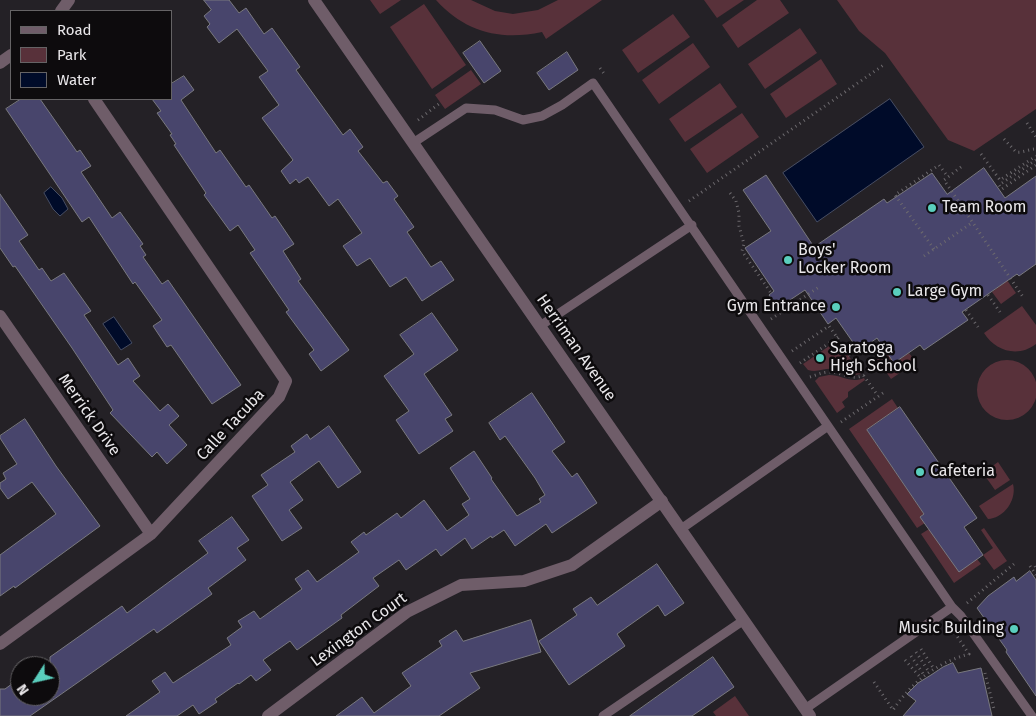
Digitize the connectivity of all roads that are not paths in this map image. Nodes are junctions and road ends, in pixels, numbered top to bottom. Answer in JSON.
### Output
{"nodes":[{"id":1,"x":314,"y":0,"type":"edge"},
{"id":2,"x":95,"y":100,"type":"edge"},
{"id":3,"x":413,"y":144,"type":"junction"},
{"id":4,"x":692,"y":226,"type":"junction"},
{"id":5,"x":0,"y":316,"type":"edge"},
{"id":6,"x":540,"y":326,"type":"junction"},
{"id":7,"x":828,"y":426,"type":"junction"},
{"id":8,"x":662,"y":501,"type":"junction"},
{"id":9,"x":681,"y":529,"type":"junction"},
{"id":10,"x":151,"y":534,"type":"junction"},
{"id":11,"x":952,"y":607,"type":"junction"},
{"id":12,"x":744,"y":620,"type":"junction"},
{"id":13,"x":0,"y":644,"type":"edge"},
{"id":14,"x":807,"y":713,"type":"edge"},
{"id":15,"x":268,"y":716,"type":"edge"},
{"id":16,"x":604,"y":716,"type":"edge"},
{"id":17,"x":1032,"y":716,"type":"edge"}],
"edges":[{"from":1,"to":3,"type":"street","name":"Herriman Avenue"},
{"from":2,"to":10,"type":"street","name":"Calle Tacuba"},
{"from":3,"to":4,"type":"lane"},
{"from":3,"to":6,"type":"street","name":"Herriman Avenue"},
{"from":4,"to":6,"type":"lane"},
{"from":4,"to":7,"type":"lane"},
{"from":5,"to":10,"type":"street","name":"Merrick Drive"},
{"from":6,"to":8,"type":"street","name":"Herriman Avenue"},
{"from":7,"to":9,"type":"lane"},
{"from":7,"to":11,"type":"lane"},
{"from":8,"to":9,"type":"street","name":"Herriman Avenue"},
{"from":8,"to":15,"type":"street","name":"Lexington Court"},
{"from":9,"to":12,"type":"street","name":"Herriman Avenue"},
{"from":10,"to":13,"type":"street","name":"Calle Tacuba"},
{"from":11,"to":14,"type":"lane"},
{"from":11,"to":17,"type":"lane"},
{"from":12,"to":14,"type":"street","name":"Herriman Avenue"},
{"from":12,"to":16,"type":"lane"}]}
